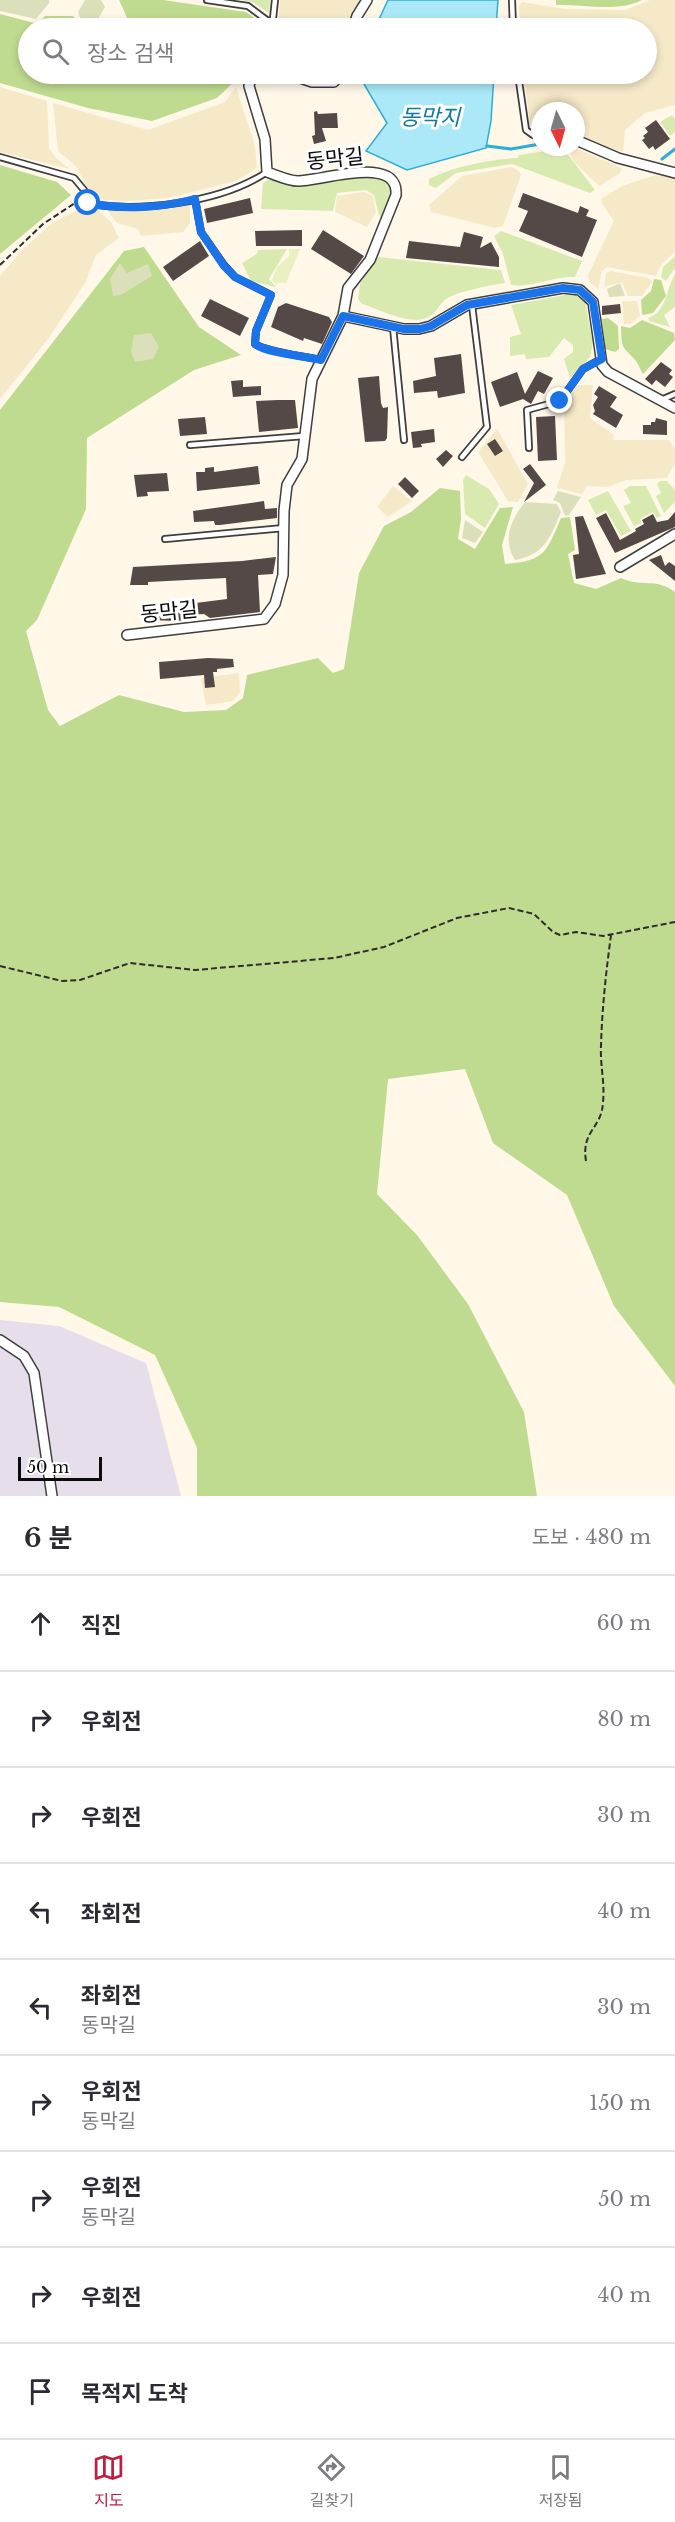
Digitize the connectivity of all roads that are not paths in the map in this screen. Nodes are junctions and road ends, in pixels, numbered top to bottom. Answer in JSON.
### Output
{"nodes":[{"id":1,"x":207,"y":0,"type":"edge"},
{"id":2,"x":275,"y":0,"type":"edge"},
{"id":3,"x":367,"y":0,"type":"edge"},
{"id":4,"x":512,"y":0,"type":"edge"},
{"id":5,"x":262,"y":18,"type":"edge"},
{"id":6,"x":273,"y":18,"type":"edge"},
{"id":7,"x":356,"y":18,"type":"edge"},
{"id":8,"x":513,"y":18,"type":"edge"},
{"id":9,"x":251,"y":84,"type":"edge"},
{"id":10,"x":519,"y":84,"type":"edge"},
{"id":11,"x":531,"y":134,"type":"edge"},
{"id":12,"x":585,"y":144,"type":"edge"},
{"id":13,"x":0,"y":157,"type":"edge"},
{"id":14,"x":267,"y":172,"type":"junction"},
{"id":15,"x":675,"y":173,"type":"edge"},
{"id":16,"x":195,"y":199,"type":"junction"},
{"id":17,"x":81,"y":202,"type":"road end"},
{"id":18,"x":88,"y":203,"type":"junction"},
{"id":19,"x":472,"y":304,"type":"junction"},
{"id":20,"x":343,"y":316,"type":"junction"},
{"id":21,"x":393,"y":327,"type":"junction"},
{"id":22,"x":602,"y":359,"type":"junction"},
{"id":23,"x":321,"y":360,"type":"junction"},
{"id":24,"x":675,"y":394,"type":"edge"},
{"id":25,"x":660,"y":400,"type":"junction"},
{"id":26,"x":675,"y":408,"type":"edge"},
{"id":27,"x":306,"y":435,"type":"junction"},
{"id":28,"x":404,"y":440,"type":"dead end"},
{"id":29,"x":190,"y":445,"type":"dead end"},
{"id":30,"x":529,"y":448,"type":"dead end"},
{"id":31,"x":462,"y":457,"type":"dead end"},
{"id":32,"x":284,"y":528,"type":"junction"},
{"id":33,"x":675,"y":534,"type":"edge"},
{"id":34,"x":165,"y":539,"type":"dead end"},
{"id":35,"x":620,"y":567,"type":"dead end"},
{"id":36,"x":127,"y":635,"type":"dead end"},
{"id":37,"x":0,"y":1340,"type":"edge"},
{"id":38,"x":52,"y":1496,"type":"edge"}],
"edges":[{"from":1,"to":5,"type":"lane"},
{"from":2,"to":6,"type":"lane"},
{"from":3,"to":7,"type":"street"},
{"from":4,"to":8,"type":"lane"},
{"from":9,"to":14,"type":"street"},
{"from":10,"to":11,"type":"lane"},
{"from":12,"to":15,"type":"street"},
{"from":13,"to":18,"type":"lane"},
{"from":14,"to":16,"type":"lane"},
{"from":14,"to":20,"type":"street","name":"동막길"},
{"from":16,"to":18,"type":"lane"},
{"from":16,"to":23,"type":"lane"},
{"from":17,"to":18,"type":"lane"},
{"from":19,"to":21,"type":"street"},
{"from":19,"to":22,"type":"street"},
{"from":19,"to":31,"type":"lane"},
{"from":20,"to":21,"type":"street"},
{"from":20,"to":23,"type":"street","name":"동막길"},
{"from":21,"to":28,"type":"lane"},
{"from":22,"to":25,"type":"street"},
{"from":22,"to":30,"type":"lane"},
{"from":23,"to":27,"type":"street","name":"동막길"},
{"from":24,"to":25,"type":"lane"},
{"from":25,"to":26,"type":"street"},
{"from":27,"to":29,"type":"lane"},
{"from":27,"to":32,"type":"street","name":"동막길"},
{"from":32,"to":34,"type":"lane"},
{"from":32,"to":36,"type":"street","name":"동막길"},
{"from":33,"to":35,"type":"street"},
{"from":37,"to":38,"type":"street"}]}
